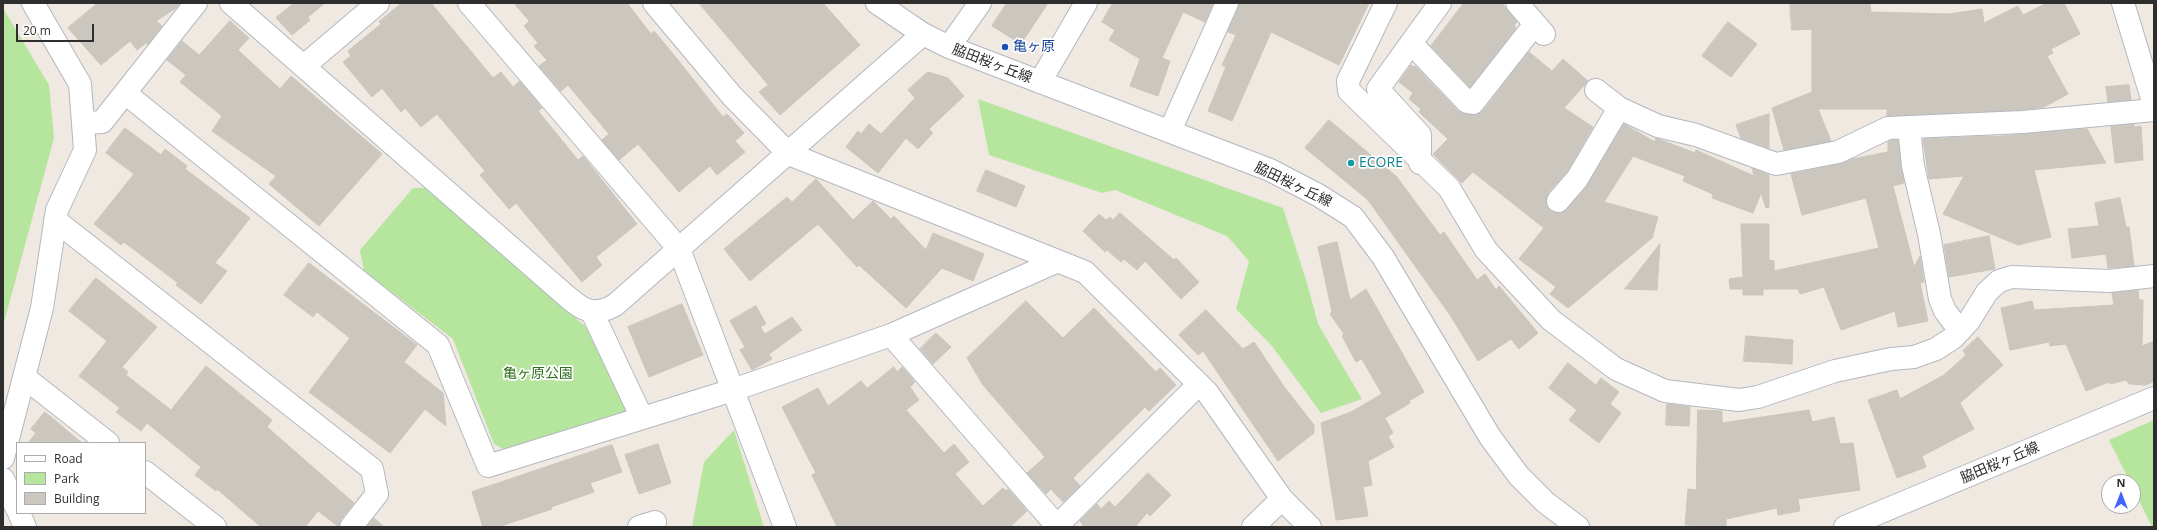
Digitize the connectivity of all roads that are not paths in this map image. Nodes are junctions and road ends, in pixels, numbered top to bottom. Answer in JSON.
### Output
{"nodes":[{"id":1,"x":33,"y":3,"type":"edge"},
{"id":2,"x":196,"y":3,"type":"edge"},
{"id":3,"x":231,"y":3,"type":"edge"},
{"id":4,"x":378,"y":3,"type":"edge"},
{"id":5,"x":469,"y":3,"type":"edge"},
{"id":6,"x":654,"y":3,"type":"edge"},
{"id":7,"x":980,"y":3,"type":"edge"},
{"id":8,"x":1086,"y":3,"type":"edge"},
{"id":9,"x":1227,"y":3,"type":"edge"},
{"id":10,"x":1386,"y":3,"type":"edge"},
{"id":11,"x":1440,"y":3,"type":"edge"},
{"id":12,"x":1517,"y":3,"type":"edge"},
{"id":13,"x":2123,"y":3,"type":"edge"},
{"id":14,"x":880,"y":4,"type":"edge"},
{"id":15,"x":923,"y":34,"type":"junction"},
{"id":16,"x":1411,"y":43,"type":"junction"},
{"id":17,"x":949,"y":47,"type":"junction"},
{"id":18,"x":2146,"y":47,"type":"edge"},
{"id":19,"x":304,"y":66,"type":"junction"},
{"id":20,"x":1040,"y":82,"type":"junction"},
{"id":21,"x":1596,"y":90,"type":"dead end"},
{"id":22,"x":125,"y":93,"type":"junction"},
{"id":23,"x":2154,"y":104,"type":"edge"},
{"id":24,"x":1619,"y":108,"type":"junction"},
{"id":25,"x":2154,"y":110,"type":"edge"},
{"id":26,"x":83,"y":123,"type":"junction"},
{"id":27,"x":1909,"y":128,"type":"junction"},
{"id":28,"x":1170,"y":132,"type":"junction"},
{"id":29,"x":789,"y":154,"type":"junction"},
{"id":30,"x":1420,"y":163,"type":"junction"},
{"id":31,"x":1558,"y":200,"type":"dead end"},
{"id":32,"x":55,"y":220,"type":"junction"},
{"id":33,"x":679,"y":249,"type":"junction"},
{"id":34,"x":1058,"y":261,"type":"junction"},
{"id":35,"x":2154,"y":276,"type":"edge"},
{"id":36,"x":592,"y":312,"type":"junction"},
{"id":37,"x":1960,"y":331,"type":"junction"},
{"id":38,"x":891,"y":335,"type":"junction"},
{"id":39,"x":24,"y":377,"type":"junction"},
{"id":40,"x":1199,"y":384,"type":"junction"},
{"id":41,"x":733,"y":390,"type":"junction"},
{"id":42,"x":2154,"y":398,"type":"edge"},
{"id":43,"x":642,"y":418,"type":"junction"},
{"id":44,"x":107,"y":442,"type":"edge"},
{"id":45,"x":3,"y":458,"type":"edge"},
{"id":46,"x":146,"y":473,"type":"edge"},
{"id":47,"x":3,"y":479,"type":"edge"},
{"id":48,"x":1282,"y":499,"type":"junction"},
{"id":49,"x":16,"y":507,"type":"edge"},
{"id":50,"x":19,"y":514,"type":"edge"},
{"id":51,"x":1057,"y":526,"type":"edge"},
{"id":52,"x":25,"y":527,"type":"edge"},
{"id":53,"x":215,"y":527,"type":"edge"},
{"id":54,"x":351,"y":527,"type":"edge"},
{"id":55,"x":785,"y":527,"type":"edge"},
{"id":56,"x":1253,"y":527,"type":"edge"},
{"id":57,"x":1310,"y":527,"type":"edge"},
{"id":58,"x":1578,"y":527,"type":"edge"},
{"id":59,"x":1845,"y":527,"type":"edge"}],
"edges":[{"from":1,"to":26,"type":"street"},
{"from":2,"to":22,"type":"street"},
{"from":3,"to":19,"type":"street"},
{"from":4,"to":19,"type":"street"},
{"from":5,"to":33,"type":"street"},
{"from":6,"to":29,"type":"street"},
{"from":7,"to":17,"type":"street"},
{"from":8,"to":20,"type":"street"},
{"from":9,"to":28,"type":"street"},
{"from":10,"to":30,"type":"street"},
{"from":11,"to":16,"type":"street"},
{"from":12,"to":16,"type":"street"},
{"from":13,"to":18,"type":"street"},
{"from":14,"to":15,"type":"street","name":"脇田桜ヶ丘線"},
{"from":15,"to":17,"type":"street","name":"脇田桜ヶ丘線"},
{"from":15,"to":29,"type":"street"},
{"from":16,"to":30,"type":"street"},
{"from":17,"to":20,"type":"street","name":"脇田桜ヶ丘線"},
{"from":18,"to":23,"type":"street"},
{"from":19,"to":36,"type":"street"},
{"from":20,"to":28,"type":"street","name":"脇田桜ヶ丘線"},
{"from":21,"to":24,"type":"street"},
{"from":22,"to":26,"type":"street"},
{"from":22,"to":43,"type":"street"},
{"from":24,"to":27,"type":"street"},
{"from":24,"to":31,"type":"street"},
{"from":25,"to":27,"type":"street"},
{"from":26,"to":32,"type":"street"},
{"from":27,"to":37,"type":"street"},
{"from":28,"to":58,"type":"street","name":"脇田桜ヶ丘線"},
{"from":29,"to":33,"type":"street"},
{"from":29,"to":34,"type":"street"},
{"from":30,"to":37,"type":"street"},
{"from":32,"to":39,"type":"street"},
{"from":32,"to":54,"type":"street"},
{"from":33,"to":36,"type":"street"},
{"from":33,"to":41,"type":"street"},
{"from":34,"to":38,"type":"street"},
{"from":34,"to":40,"type":"street"},
{"from":35,"to":37,"type":"street"},
{"from":36,"to":43,"type":"street"},
{"from":38,"to":41,"type":"street"},
{"from":38,"to":51,"type":"street"},
{"from":39,"to":44,"type":"street"},
{"from":39,"to":45,"type":"street"},
{"from":40,"to":48,"type":"street"},
{"from":40,"to":51,"type":"street"},
{"from":41,"to":43,"type":"street"},
{"from":41,"to":55,"type":"street"},
{"from":42,"to":59,"type":"street","name":"脇田桜ヶ丘線"},
{"from":46,"to":53,"type":"street"},
{"from":47,"to":49,"type":"street"},
{"from":48,"to":56,"type":"street"},
{"from":48,"to":57,"type":"street"},
{"from":50,"to":52,"type":"street"}]}
